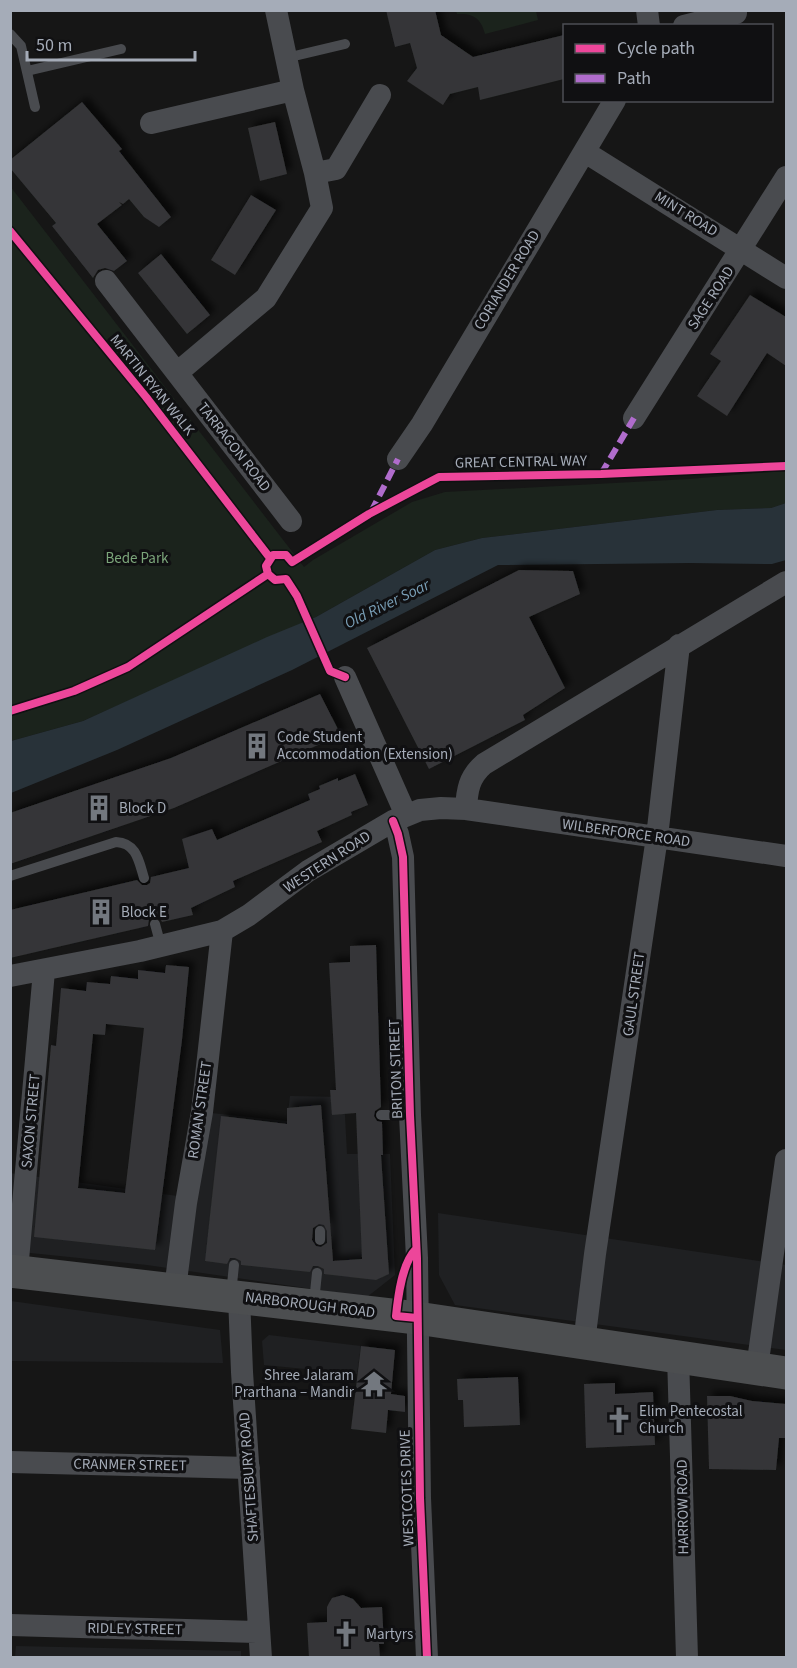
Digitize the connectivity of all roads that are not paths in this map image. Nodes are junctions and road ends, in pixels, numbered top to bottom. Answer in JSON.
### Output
{"nodes":[{"id":1,"x":276,"y":10,"type":"edge"},
{"id":2,"x":737,"y":16,"type":"edge"},
{"id":3,"x":695,"y":24,"type":"edge"},
{"id":4,"x":10,"y":34,"type":"edge"},
{"id":5,"x":345,"y":44,"type":"dead end"},
{"id":6,"x":121,"y":49,"type":"dead end"},
{"id":7,"x":286,"y":58,"type":"junction"},
{"id":8,"x":27,"y":71,"type":"junction"},
{"id":9,"x":293,"y":90,"type":"junction"},
{"id":10,"x":380,"y":95,"type":"dead end"},
{"id":11,"x":614,"y":102,"type":"edge"},
{"id":12,"x":35,"y":107,"type":"dead end"},
{"id":13,"x":151,"y":123,"type":"dead end"},
{"id":14,"x":585,"y":152,"type":"junction"},
{"id":15,"x":315,"y":173,"type":"junction"},
{"id":16,"x":786,"y":177,"type":"edge"},
{"id":17,"x":742,"y":249,"type":"junction"},
{"id":18,"x":786,"y":278,"type":"edge"},
{"id":19,"x":106,"y":281,"type":"dead end"},
{"id":20,"x":177,"y":373,"type":"junction"},
{"id":21,"x":634,"y":418,"type":"dead end"},
{"id":22,"x":398,"y":459,"type":"dead end"},
{"id":23,"x":291,"y":521,"type":"dead end"},
{"id":24,"x":786,"y":582,"type":"edge"},
{"id":25,"x":679,"y":645,"type":"junction"},
{"id":26,"x":345,"y":677,"type":"dead end"},
{"id":27,"x":466,"y":809,"type":"junction"},
{"id":28,"x":400,"y":818,"type":"junction"},
{"id":29,"x":657,"y":837,"type":"junction"},
{"id":30,"x":786,"y":856,"type":"edge"},
{"id":31,"x":10,"y":876,"type":"edge"},
{"id":32,"x":144,"y":878,"type":"dead end"},
{"id":33,"x":155,"y":924,"type":"dead end"},
{"id":34,"x":222,"y":931,"type":"junction"},
{"id":35,"x":161,"y":946,"type":"junction"},
{"id":36,"x":44,"y":971,"type":"junction"},
{"id":37,"x":10,"y":976,"type":"edge"},
{"id":38,"x":381,"y":1115,"type":"dead end"},
{"id":39,"x":410,"y":1116,"type":"junction"},
{"id":40,"x":786,"y":1160,"type":"edge"},
{"id":41,"x":14,"y":1271,"type":"edge"},
{"id":42,"x":317,"y":1273,"type":"dead end"},
{"id":43,"x":234,"y":1286,"type":"junction"},
{"id":44,"x":175,"y":1289,"type":"junction"},
{"id":45,"x":314,"y":1306,"type":"junction"},
{"id":46,"x":417,"y":1318,"type":"junction"},
{"id":47,"x":584,"y":1343,"type":"junction"},
{"id":48,"x":678,"y":1356,"type":"junction"},
{"id":49,"x":772,"y":1370,"type":"edge"},
{"id":50,"x":10,"y":1462,"type":"edge"},
{"id":51,"x":249,"y":1468,"type":"junction"},
{"id":52,"x":10,"y":1625,"type":"edge"},
{"id":53,"x":260,"y":1632,"type":"junction"},
{"id":54,"x":261,"y":1658,"type":"edge"},
{"id":55,"x":427,"y":1658,"type":"edge"},
{"id":56,"x":687,"y":1658,"type":"edge"}],
"edges":[{"from":1,"to":7,"type":"street"},
{"from":2,"to":3,"type":"street"},
{"from":4,"to":8,"type":"lane"},
{"from":5,"to":7,"type":"lane"},
{"from":6,"to":8,"type":"lane"},
{"from":7,"to":9,"type":"street"},
{"from":8,"to":12,"type":"lane"},
{"from":9,"to":13,"type":"street"},
{"from":9,"to":15,"type":"street"},
{"from":10,"to":15,"type":"street"},
{"from":11,"to":14,"type":"street","name":"CORIANDER ROAD"},
{"from":14,"to":17,"type":"street","name":"MINT ROAD"},
{"from":14,"to":22,"type":"street","name":"CORIANDER ROAD"},
{"from":15,"to":20,"type":"street"},
{"from":16,"to":17,"type":"street","name":"SAGE ROAD"},
{"from":17,"to":18,"type":"street","name":"MINT ROAD"},
{"from":17,"to":21,"type":"street","name":"SAGE ROAD"},
{"from":19,"to":20,"type":"street","name":"TARRAGON ROAD"},
{"from":20,"to":23,"type":"street","name":"TARRAGON ROAD"},
{"from":24,"to":25,"type":"street"},
{"from":25,"to":27,"type":"street"},
{"from":25,"to":29,"type":"street","name":"GAUL STREET"},
{"from":26,"to":28,"type":"street","name":"BRITON STREET"},
{"from":27,"to":28,"type":"street","name":"WESTERN ROAD"},
{"from":27,"to":29,"type":"street","name":"WILBERFORCE ROAD"},
{"from":28,"to":34,"type":"street","name":"WESTERN ROAD"},
{"from":28,"to":39,"type":"street","name":"BRITON STREET"},
{"from":29,"to":30,"type":"street","name":"WILBERFORCE ROAD"},
{"from":29,"to":47,"type":"street","name":"GAUL STREET"},
{"from":31,"to":32,"type":"lane"},
{"from":33,"to":35,"type":"lane"},
{"from":34,"to":35,"type":"street","name":"WESTERN ROAD"},
{"from":34,"to":44,"type":"street","name":"ROMAN STREET"},
{"from":35,"to":36,"type":"street","name":"WESTERN ROAD"},
{"from":36,"to":37,"type":"street","name":"WESTERN ROAD"},
{"from":36,"to":41,"type":"street","name":"SAXON STREET"},
{"from":38,"to":39,"type":"lane"},
{"from":39,"to":46,"type":"street","name":"BRITON STREET"},
{"from":40,"to":49,"type":"street"},
{"from":41,"to":44,"type":"main road","name":"NARBOROUGH ROAD"},
{"from":42,"to":45,"type":"lane"},
{"from":43,"to":44,"type":"main road","name":"NARBOROUGH ROAD"},
{"from":43,"to":45,"type":"main road","name":"NARBOROUGH ROAD"},
{"from":43,"to":51,"type":"street","name":"SHAFTESBURY ROAD"},
{"from":45,"to":46,"type":"main road","name":"NARBOROUGH ROAD"},
{"from":46,"to":47,"type":"main road","name":"NARBOROUGH ROAD"},
{"from":46,"to":55,"type":"street","name":"WESTCOTES DRIVE"},
{"from":47,"to":48,"type":"main road","name":"NARBOROUGH ROAD"},
{"from":48,"to":49,"type":"main road","name":"NARBOROUGH ROAD"},
{"from":48,"to":56,"type":"street","name":"HARROW ROAD"},
{"from":50,"to":51,"type":"street","name":"CRANMER STREET"},
{"from":51,"to":53,"type":"street","name":"SHAFTESBURY ROAD"},
{"from":52,"to":53,"type":"street","name":"RIDLEY STREET"},
{"from":53,"to":54,"type":"street","name":"SHAFTESBURY ROAD"}]}
